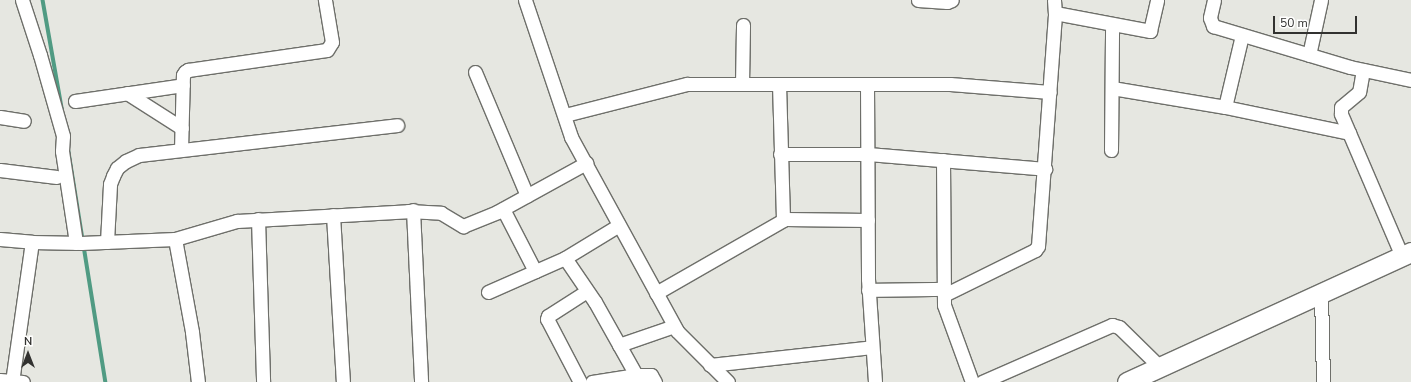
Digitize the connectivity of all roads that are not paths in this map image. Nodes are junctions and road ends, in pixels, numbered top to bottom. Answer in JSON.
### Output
{"nodes":[{"id":1,"x":22,"y":0,"type":"edge"},
{"id":2,"x":325,"y":0,"type":"edge"},
{"id":3,"x":525,"y":0,"type":"edge"},
{"id":4,"x":918,"y":0,"type":"edge"},
{"id":5,"x":952,"y":0,"type":"edge"},
{"id":6,"x":1054,"y":0,"type":"edge"},
{"id":7,"x":1157,"y":0,"type":"edge"},
{"id":8,"x":1214,"y":0,"type":"edge"},
{"id":9,"x":1321,"y":0,"type":"edge"},
{"id":10,"x":1055,"y":13,"type":"junction"},
{"id":11,"x":1112,"y":24,"type":"junction"},
{"id":12,"x":743,"y":25,"type":"dead end"},
{"id":13,"x":1242,"y":35,"type":"junction"},
{"id":14,"x":1308,"y":55,"type":"junction"},
{"id":15,"x":1363,"y":70,"type":"junction"},
{"id":16,"x":475,"y":72,"type":"dead end"},
{"id":17,"x":1411,"y":80,"type":"edge"},
{"id":18,"x":742,"y":84,"type":"junction"},
{"id":19,"x":779,"y":84,"type":"junction"},
{"id":20,"x":867,"y":84,"type":"junction"},
{"id":21,"x":183,"y":85,"type":"junction"},
{"id":22,"x":1112,"y":88,"type":"junction"},
{"id":23,"x":1050,"y":92,"type":"junction"},
{"id":24,"x":127,"y":93,"type":"junction"},
{"id":25,"x":75,"y":101,"type":"dead end"},
{"id":26,"x":1225,"y":107,"type":"junction"},
{"id":27,"x":565,"y":115,"type":"junction"},
{"id":28,"x":0,"y":117,"type":"edge"},
{"id":29,"x":24,"y":122,"type":"dead end"},
{"id":30,"x":397,"y":125,"type":"dead end"},
{"id":31,"x":182,"y":128,"type":"junction"},
{"id":32,"x":1349,"y":133,"type":"junction"},
{"id":33,"x":181,"y":150,"type":"junction"},
{"id":34,"x":1111,"y":150,"type":"dead end"},
{"id":35,"x":780,"y":154,"type":"junction"},
{"id":36,"x":868,"y":154,"type":"junction"},
{"id":37,"x":943,"y":160,"type":"junction"},
{"id":38,"x":586,"y":163,"type":"junction"},
{"id":39,"x":1045,"y":169,"type":"junction"},
{"id":40,"x":0,"y":170,"type":"edge"},
{"id":41,"x":57,"y":177,"type":"dead end"},
{"id":42,"x":527,"y":196,"type":"junction"},
{"id":43,"x":503,"y":209,"type":"junction"},
{"id":44,"x":413,"y":210,"type":"junction"},
{"id":45,"x":333,"y":215,"type":"junction"},
{"id":46,"x":258,"y":220,"type":"junction"},
{"id":47,"x":783,"y":220,"type":"junction"},
{"id":48,"x":868,"y":220,"type":"junction"},
{"id":49,"x":619,"y":225,"type":"junction"},
{"id":50,"x":0,"y":239,"type":"edge"},
{"id":51,"x":175,"y":239,"type":"junction"},
{"id":52,"x":32,"y":242,"type":"junction"},
{"id":53,"x":107,"y":242,"type":"junction"},
{"id":54,"x":83,"y":243,"type":"junction"},
{"id":55,"x":1406,"y":254,"type":"edge"},
{"id":56,"x":565,"y":258,"type":"junction"},
{"id":57,"x":535,"y":271,"type":"junction"},
{"id":58,"x":868,"y":290,"type":"junction"},
{"id":59,"x":587,"y":291,"type":"junction"},
{"id":60,"x":488,"y":292,"type":"dead end"},
{"id":61,"x":944,"y":292,"type":"junction"},
{"id":62,"x":656,"y":293,"type":"junction"},
{"id":63,"x":1321,"y":293,"type":"junction"},
{"id":64,"x":674,"y":326,"type":"junction"},
{"id":65,"x":619,"y":345,"type":"junction"},
{"id":66,"x":872,"y":347,"type":"junction"},
{"id":67,"x":710,"y":364,"type":"junction"},
{"id":68,"x":1160,"y":367,"type":"junction"},
{"id":69,"x":636,"y":375,"type":"junction"},
{"id":70,"x":12,"y":381,"type":"edge"},
{"id":71,"x":725,"y":381,"type":"edge"},
{"id":72,"x":198,"y":382,"type":"edge"},
{"id":73,"x":264,"y":382,"type":"edge"},
{"id":74,"x":343,"y":382,"type":"edge"},
{"id":75,"x":422,"y":382,"type":"edge"},
{"id":76,"x":580,"y":382,"type":"edge"},
{"id":77,"x":592,"y":382,"type":"edge"},
{"id":78,"x":655,"y":382,"type":"edge"},
{"id":79,"x":875,"y":382,"type":"edge"},
{"id":80,"x":972,"y":382,"type":"edge"},
{"id":81,"x":982,"y":382,"type":"edge"},
{"id":82,"x":1127,"y":382,"type":"edge"},
{"id":83,"x":1323,"y":382,"type":"edge"}],
"edges":[{"from":1,"to":54,"type":"street"},
{"from":2,"to":21,"type":"street"},
{"from":3,"to":27,"type":"street"},
{"from":4,"to":5,"type":"street"},
{"from":6,"to":10,"type":"street"},
{"from":7,"to":11,"type":"street"},
{"from":8,"to":13,"type":"street"},
{"from":9,"to":14,"type":"street"},
{"from":10,"to":11,"type":"street"},
{"from":10,"to":23,"type":"street"},
{"from":11,"to":22,"type":"street"},
{"from":12,"to":18,"type":"street"},
{"from":13,"to":14,"type":"street"},
{"from":13,"to":26,"type":"street"},
{"from":14,"to":15,"type":"street"},
{"from":15,"to":17,"type":"street"},
{"from":15,"to":32,"type":"street"},
{"from":16,"to":42,"type":"street"},
{"from":18,"to":19,"type":"street"},
{"from":18,"to":27,"type":"street"},
{"from":19,"to":20,"type":"street"},
{"from":19,"to":35,"type":"street"},
{"from":20,"to":23,"type":"street"},
{"from":20,"to":36,"type":"street"},
{"from":21,"to":24,"type":"street"},
{"from":21,"to":31,"type":"street"},
{"from":22,"to":26,"type":"street"},
{"from":22,"to":34,"type":"street"},
{"from":23,"to":39,"type":"street"},
{"from":24,"to":25,"type":"street"},
{"from":24,"to":31,"type":"street"},
{"from":26,"to":32,"type":"street"},
{"from":27,"to":38,"type":"street"},
{"from":28,"to":29,"type":"street"},
{"from":30,"to":33,"type":"street"},
{"from":31,"to":33,"type":"street"},
{"from":32,"to":55,"type":"street"},
{"from":33,"to":53,"type":"street"},
{"from":35,"to":36,"type":"street"},
{"from":35,"to":47,"type":"street"},
{"from":36,"to":37,"type":"street"},
{"from":36,"to":48,"type":"street"},
{"from":37,"to":39,"type":"street"},
{"from":37,"to":61,"type":"street"},
{"from":38,"to":42,"type":"street"},
{"from":38,"to":49,"type":"street"},
{"from":39,"to":61,"type":"street"},
{"from":40,"to":41,"type":"street"},
{"from":42,"to":43,"type":"street"},
{"from":43,"to":44,"type":"street"},
{"from":43,"to":57,"type":"street"},
{"from":44,"to":45,"type":"street"},
{"from":44,"to":75,"type":"street"},
{"from":45,"to":46,"type":"street"},
{"from":45,"to":74,"type":"street"},
{"from":46,"to":51,"type":"street"},
{"from":46,"to":73,"type":"street"},
{"from":47,"to":48,"type":"street"},
{"from":47,"to":62,"type":"street"},
{"from":48,"to":58,"type":"street"},
{"from":49,"to":56,"type":"street"},
{"from":49,"to":62,"type":"street"},
{"from":50,"to":52,"type":"street"},
{"from":51,"to":53,"type":"street"},
{"from":51,"to":72,"type":"street"},
{"from":52,"to":54,"type":"street"},
{"from":52,"to":70,"type":"street"},
{"from":53,"to":54,"type":"street"},
{"from":55,"to":63,"type":"highway"},
{"from":56,"to":57,"type":"street"},
{"from":56,"to":59,"type":"street"},
{"from":57,"to":60,"type":"street"},
{"from":58,"to":61,"type":"street"},
{"from":58,"to":66,"type":"street"},
{"from":59,"to":65,"type":"street"},
{"from":59,"to":76,"type":"street"},
{"from":61,"to":80,"type":"street"},
{"from":62,"to":64,"type":"street"},
{"from":63,"to":68,"type":"highway"},
{"from":63,"to":83,"type":"street"},
{"from":64,"to":65,"type":"street"},
{"from":64,"to":67,"type":"street"},
{"from":65,"to":69,"type":"street"},
{"from":66,"to":67,"type":"street"},
{"from":66,"to":79,"type":"street"},
{"from":67,"to":71,"type":"street"},
{"from":68,"to":81,"type":"street"},
{"from":68,"to":82,"type":"highway"},
{"from":69,"to":77,"type":"street"},
{"from":69,"to":78,"type":"street"}]}
